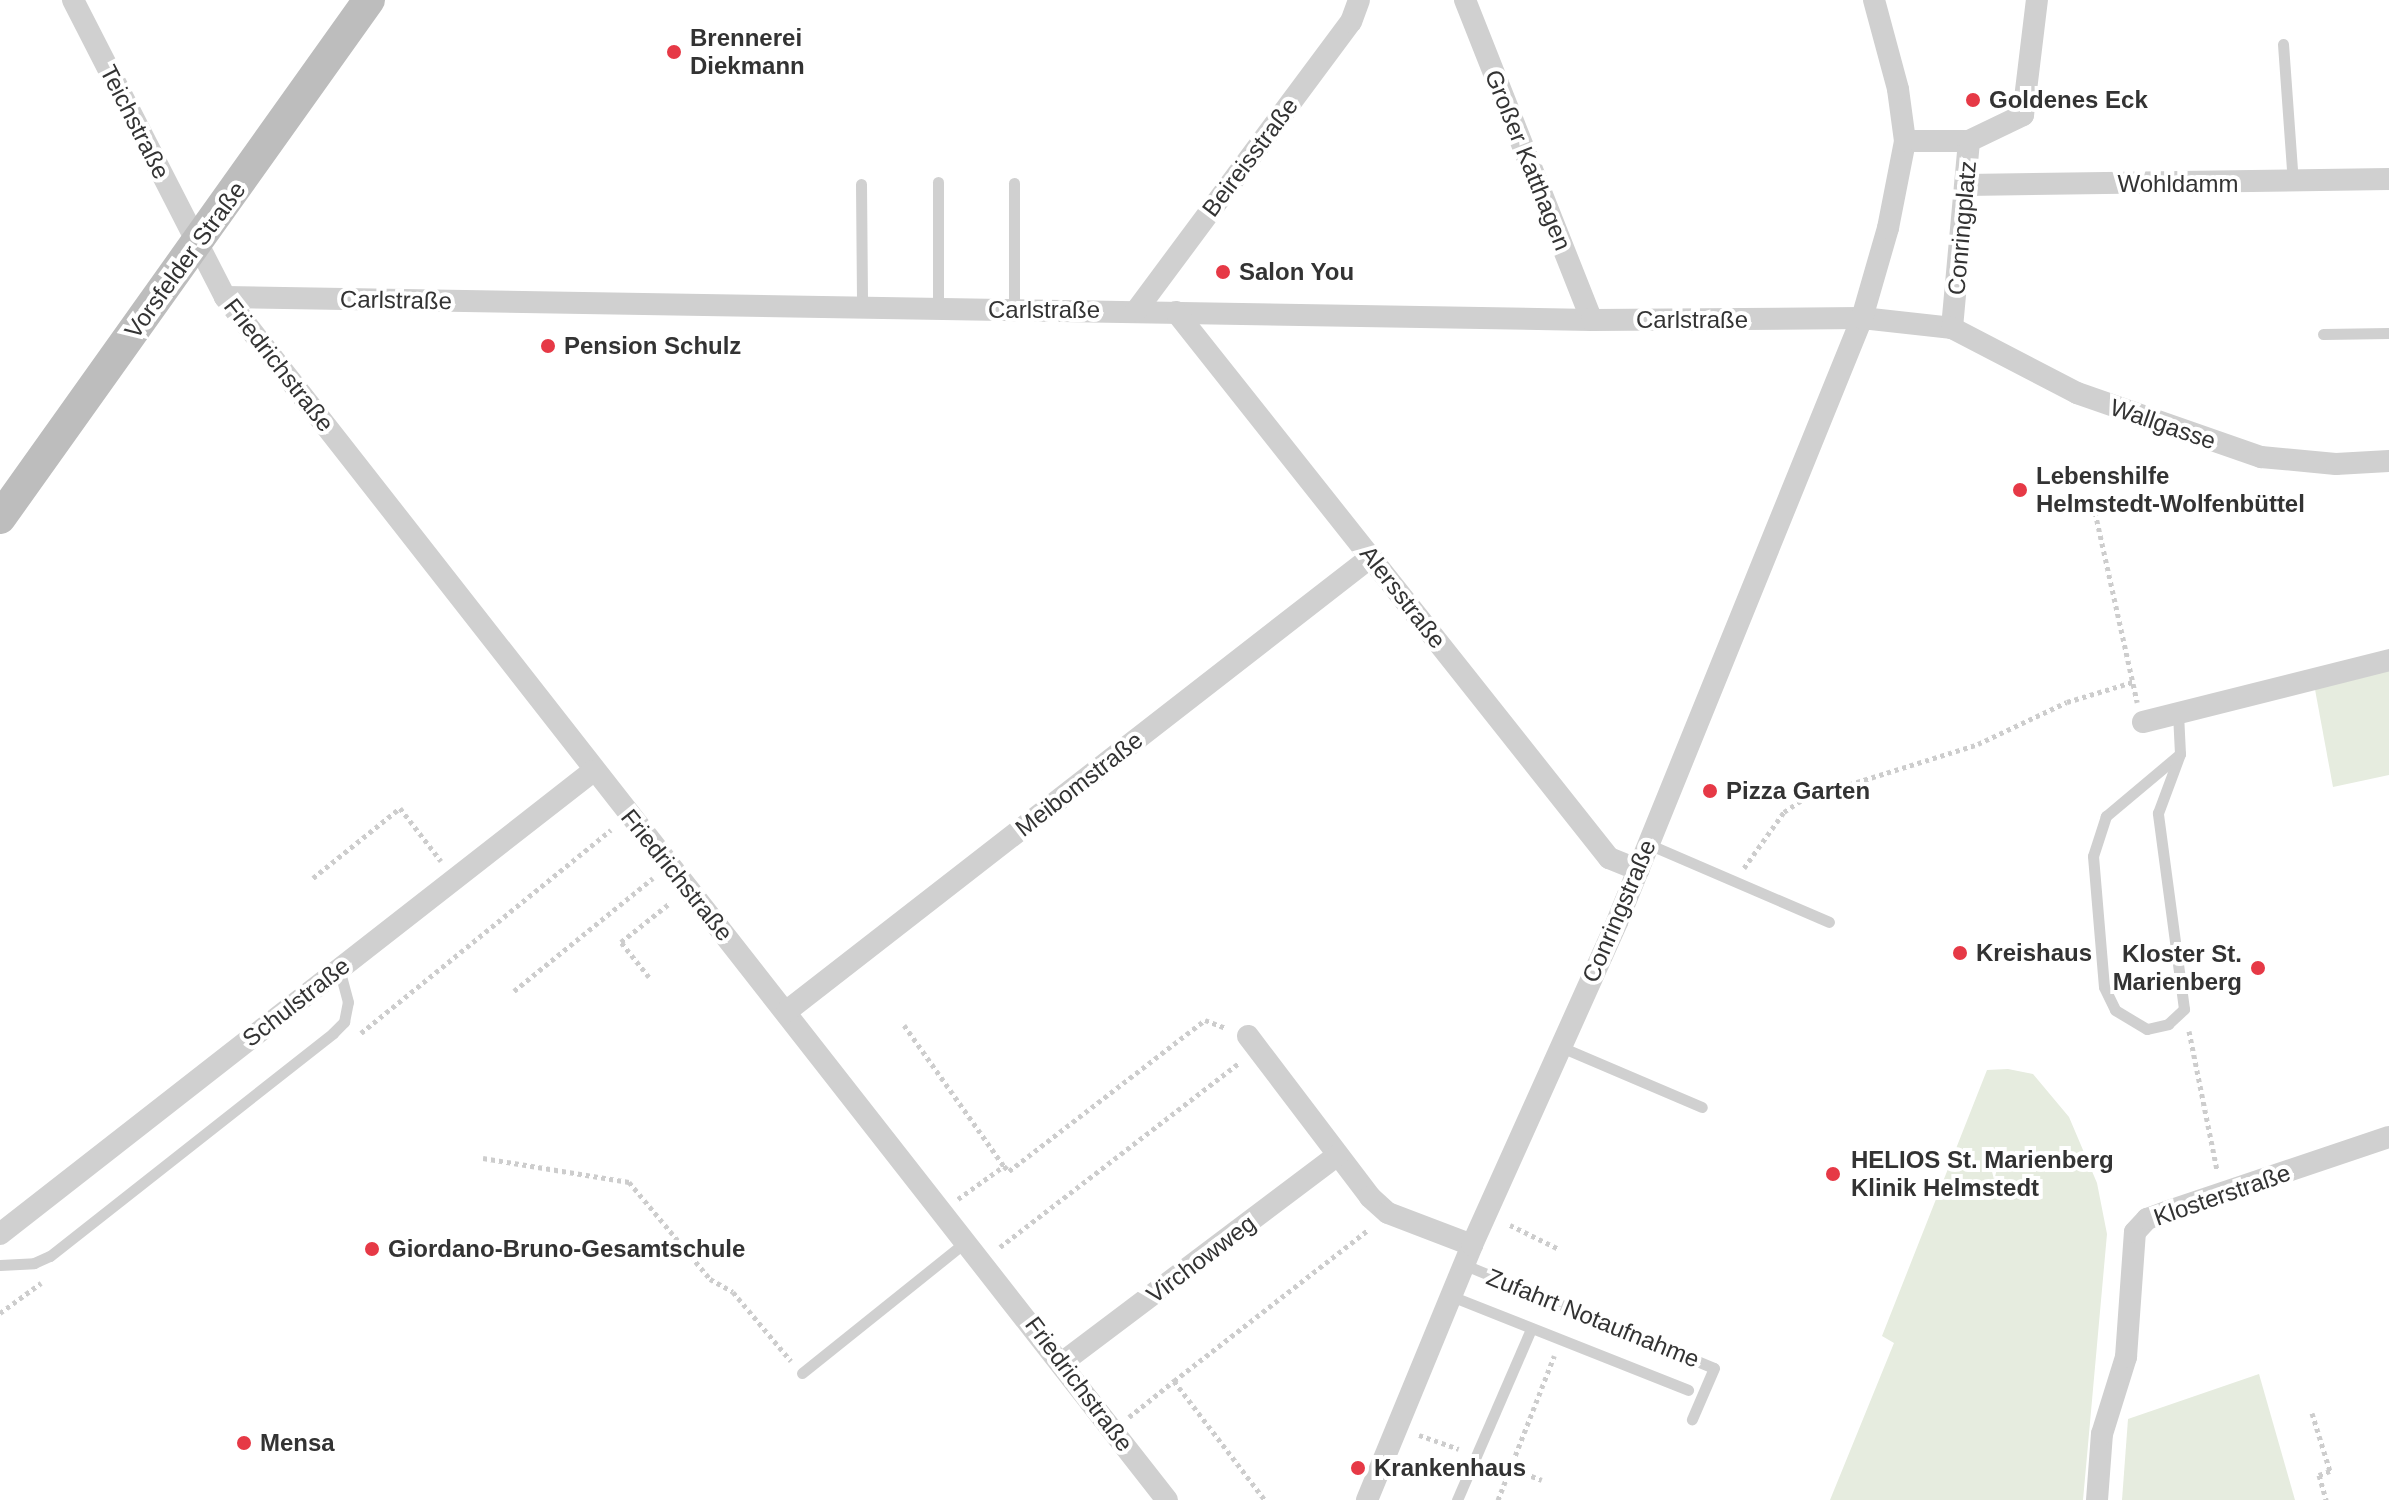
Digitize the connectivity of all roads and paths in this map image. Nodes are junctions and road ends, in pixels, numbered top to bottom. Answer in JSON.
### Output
{"nodes":[{"id":1,"x":73,"y":0,"type":"edge"},
{"id":2,"x":369,"y":0,"type":"edge"},
{"id":3,"x":1359,"y":0,"type":"edge"},
{"id":4,"x":1465,"y":0,"type":"edge"},
{"id":5,"x":1874,"y":0,"type":"edge"},
{"id":6,"x":2037,"y":0,"type":"edge"},
{"id":7,"x":2283,"y":44,"type":"dead end"},
{"id":8,"x":1905,"y":141,"type":"junction"},
{"id":9,"x":1969,"y":141,"type":"junction"},
{"id":10,"x":2389,"y":179,"type":"edge"},
{"id":11,"x":938,"y":182,"type":"dead end"},
{"id":12,"x":1014,"y":183,"type":"dead end"},
{"id":13,"x":861,"y":184,"type":"dead end"},
{"id":14,"x":2293,"y":184,"type":"junction"},
{"id":15,"x":1966,"y":185,"type":"junction"},
{"id":16,"x":197,"y":244,"type":"junction"},
{"id":17,"x":225,"y":297,"type":"junction"},
{"id":18,"x":862,"y":307,"type":"junction"},
{"id":19,"x":938,"y":310,"type":"junction"},
{"id":20,"x":1014,"y":311,"type":"junction"},
{"id":21,"x":1136,"y":311,"type":"junction"},
{"id":22,"x":1176,"y":312,"type":"junction"},
{"id":23,"x":1862,"y":318,"type":"junction"},
{"id":24,"x":1592,"y":320,"type":"junction"},
{"id":25,"x":1952,"y":328,"type":"junction"},
{"id":26,"x":2389,"y":333,"type":"edge"},
{"id":27,"x":2323,"y":334,"type":"dead end"},
{"id":28,"x":2389,"y":461,"type":"edge"},
{"id":29,"x":2095,"y":512,"type":"dead end"},
{"id":30,"x":0,"y":518,"type":"edge"},
{"id":31,"x":1371,"y":557,"type":"junction"},
{"id":32,"x":2389,"y":660,"type":"edge"},
{"id":33,"x":2133,"y":682,"type":"junction"},
{"id":34,"x":2135,"y":692,"type":"dead end"},
{"id":35,"x":2178,"y":712,"type":"junction"},
{"id":36,"x":2143,"y":722,"type":"dead end"},
{"id":37,"x":2180,"y":754,"type":"junction"},
{"id":38,"x":593,"y":771,"type":"junction"},
{"id":39,"x":1648,"y":844,"type":"junction"},
{"id":40,"x":670,"y":865,"type":"junction"},
{"id":41,"x":1639,"y":870,"type":"junction"},
{"id":42,"x":454,"y":877,"type":"junction"},
{"id":43,"x":313,"y":878,"type":"dead end"},
{"id":44,"x":1736,"y":881,"type":"junction"},
{"id":45,"x":688,"y":888,"type":"junction"},
{"id":46,"x":1829,"y":922,"type":"dead end"},
{"id":47,"x":339,"y":969,"type":"junction"},
{"id":48,"x":649,"y":977,"type":"dead end"},
{"id":49,"x":514,"y":991,"type":"dead end"},
{"id":50,"x":2184,"y":1009,"type":"junction"},
{"id":51,"x":787,"y":1011,"type":"junction"},
{"id":52,"x":904,"y":1025,"type":"dead end"},
{"id":53,"x":1253,"y":1042,"type":"junction"},
{"id":54,"x":1561,"y":1047,"type":"junction"},
{"id":55,"x":1702,"y":1107,"type":"dead end"},
{"id":56,"x":2389,"y":1137,"type":"edge"},
{"id":57,"x":1338,"y":1155,"type":"junction"},
{"id":58,"x":483,"y":1158,"type":"dead end"},
{"id":59,"x":1004,"y":1166,"type":"junction"},
{"id":60,"x":2222,"y":1194,"type":"junction"},
{"id":61,"x":944,"y":1210,"type":"junction"},
{"id":62,"x":1388,"y":1213,"type":"junction"},
{"id":63,"x":1510,"y":1225,"type":"dead end"},
{"id":64,"x":0,"y":1234,"type":"edge"},
{"id":65,"x":968,"y":1240,"type":"junction"},
{"id":66,"x":1559,"y":1249,"type":"dead end"},
{"id":67,"x":1468,"y":1255,"type":"junction"},
{"id":68,"x":983,"y":1259,"type":"junction"},
{"id":69,"x":0,"y":1265,"type":"edge"},
{"id":70,"x":1451,"y":1296,"type":"junction"},
{"id":71,"x":1530,"y":1331,"type":"junction"},
{"id":72,"x":1559,"y":1343,"type":"junction"},
{"id":73,"x":1063,"y":1362,"type":"junction"},
{"id":74,"x":802,"y":1373,"type":"joint"},
{"id":75,"x":1174,"y":1381,"type":"junction"},
{"id":76,"x":1688,"y":1390,"type":"dead end"},
{"id":77,"x":2312,"y":1413,"type":"dead end"},
{"id":78,"x":1692,"y":1419,"type":"dead end"},
{"id":79,"x":1113,"y":1429,"type":"junction"},
{"id":80,"x":1167,"y":1500,"type":"edge"},
{"id":81,"x":1265,"y":1500,"type":"edge"},
{"id":82,"x":1367,"y":1500,"type":"edge"},
{"id":83,"x":1457,"y":1500,"type":"edge"},
{"id":84,"x":1498,"y":1500,"type":"edge"},
{"id":85,"x":2097,"y":1500,"type":"edge"},
{"id":86,"x":2326,"y":1500,"type":"edge"}],
"edges":[{"from":1,"to":16,"type":"street","name":"Teichstraße"},
{"from":2,"to":16,"type":"main road","name":"Vorsfelder Straße"},
{"from":3,"to":21,"type":"street","name":"Beireisstraße"},
{"from":4,"to":24,"type":"street","name":"Großer Katthagen"},
{"from":5,"to":8,"type":"street"},
{"from":6,"to":9,"type":"street"},
{"from":7,"to":14,"type":"lane"},
{"from":8,"to":9,"type":"street","name":"Conringplatz"},
{"from":8,"to":23,"type":"street"},
{"from":9,"to":15,"type":"street","name":"Conringplatz"},
{"from":10,"to":14,"type":"street","name":"Wohldamm"},
{"from":11,"to":19,"type":"lane"},
{"from":12,"to":20,"type":"lane"},
{"from":13,"to":18,"type":"lane"},
{"from":14,"to":15,"type":"street","name":"Wohldamm"},
{"from":15,"to":25,"type":"street","name":"Conringplatz"},
{"from":16,"to":17,"type":"street","name":"Friedrichstraße"},
{"from":16,"to":30,"type":"main road","name":"Vorsfelder Straße"},
{"from":17,"to":18,"type":"street","name":"Carlstraße"},
{"from":17,"to":38,"type":"street","name":"Friedrichstraße"},
{"from":18,"to":19,"type":"street","name":"Carlstraße"},
{"from":19,"to":20,"type":"street","name":"Carlstraße"},
{"from":20,"to":21,"type":"street","name":"Carlstraße"},
{"from":21,"to":22,"type":"street","name":"Carlstraße"},
{"from":22,"to":24,"type":"street","name":"Carlstraße"},
{"from":22,"to":31,"type":"street","name":"Alersstraße"},
{"from":23,"to":24,"type":"street","name":"Carlstraße"},
{"from":23,"to":25,"type":"street","name":"Conringplatz"},
{"from":23,"to":39,"type":"street","name":"Conringstraße"},
{"from":25,"to":28,"type":"street","name":"Wallgasse"},
{"from":26,"to":27,"type":"lane"},
{"from":29,"to":33,"type":"path"},
{"from":31,"to":41,"type":"street","name":"Alersstraße"},
{"from":31,"to":51,"type":"street","name":"Meibomstraße"},
{"from":32,"to":35,"type":"street"},
{"from":33,"to":34,"type":"path"},
{"from":33,"to":44,"type":"path"},
{"from":35,"to":36,"type":"street"},
{"from":35,"to":37,"type":"lane"},
{"from":37,"to":50,"type":"lane"},
{"from":37,"to":50,"type":"lane"},
{"from":38,"to":40,"type":"street","name":"Friedrichstraße"},
{"from":38,"to":42,"type":"street","name":"Schulstraße"},
{"from":39,"to":41,"type":"street","name":"Conringstraße"},
{"from":39,"to":44,"type":"lane"},
{"from":40,"to":45,"type":"street","name":"Friedrichstraße"},
{"from":40,"to":49,"type":"path"},
{"from":41,"to":54,"type":"street","name":"Conringstraße"},
{"from":42,"to":43,"type":"path"},
{"from":42,"to":47,"type":"street","name":"Schulstraße"},
{"from":44,"to":46,"type":"lane"},
{"from":45,"to":48,"type":"path"},
{"from":45,"to":51,"type":"street","name":"Friedrichstraße"},
{"from":47,"to":64,"type":"street","name":"Schulstraße"},
{"from":47,"to":69,"type":"lane"},
{"from":50,"to":60,"type":"path"},
{"from":51,"to":61,"type":"street","name":"Friedrichstraße"},
{"from":52,"to":59,"type":"path"},
{"from":53,"to":57,"type":"street"},
{"from":53,"to":59,"type":"path"},
{"from":53,"to":68,"type":"path"},
{"from":54,"to":55,"type":"lane"},
{"from":54,"to":67,"type":"street","name":"Conringstraße"},
{"from":56,"to":60,"type":"street","name":"Klosterstraße"},
{"from":57,"to":62,"type":"street"},
{"from":57,"to":73,"type":"street","name":"Virchowweg"},
{"from":58,"to":74,"type":"path"},
{"from":59,"to":61,"type":"path"},
{"from":60,"to":85,"type":"street","name":"Klosterstraße"},
{"from":61,"to":65,"type":"street","name":"Friedrichstraße"},
{"from":62,"to":67,"type":"street"},
{"from":62,"to":75,"type":"path"},
{"from":63,"to":66,"type":"path"},
{"from":65,"to":68,"type":"street","name":"Friedrichstraße"},
{"from":65,"to":74,"type":"lane"},
{"from":67,"to":70,"type":"street","name":"Conringstraße"},
{"from":67,"to":78,"type":"lane","name":"Zufahrt Notaufnahme"},
{"from":68,"to":73,"type":"street","name":"Friedrichstraße"},
{"from":70,"to":71,"type":"lane"},
{"from":70,"to":82,"type":"street","name":"Conringstraße"},
{"from":71,"to":72,"type":"lane"},
{"from":71,"to":83,"type":"lane"},
{"from":72,"to":76,"type":"lane"},
{"from":72,"to":84,"type":"path"},
{"from":73,"to":79,"type":"street","name":"Friedrichstraße"},
{"from":75,"to":79,"type":"path"},
{"from":75,"to":81,"type":"path"},
{"from":77,"to":86,"type":"path"},
{"from":79,"to":80,"type":"street","name":"Friedrichstraße"}]}
